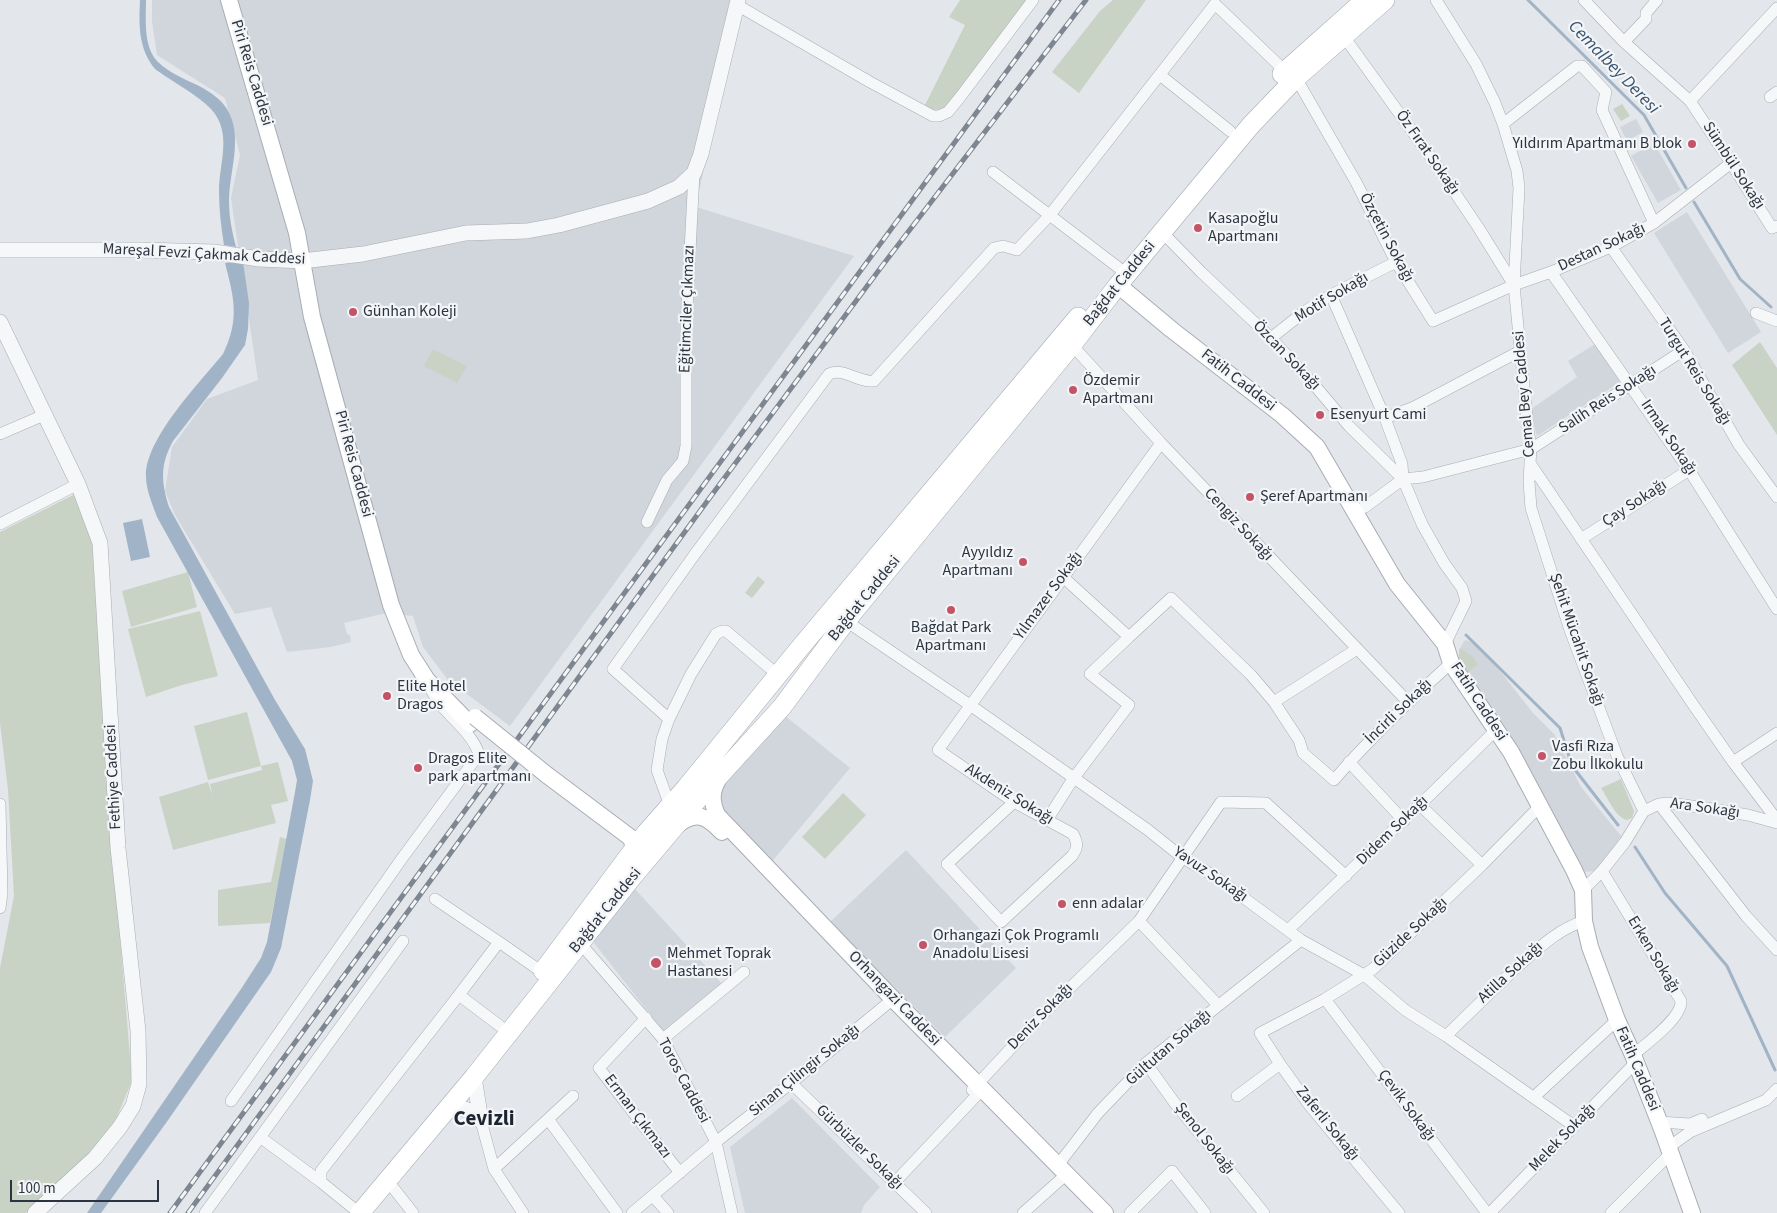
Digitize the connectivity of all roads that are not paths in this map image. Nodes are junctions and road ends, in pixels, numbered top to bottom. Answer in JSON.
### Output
{"nodes":[{"id":1,"x":229,"y":0,"type":"edge"},
{"id":2,"x":236,"y":0,"type":"edge"},
{"id":3,"x":1033,"y":0,"type":"edge"},
{"id":4,"x":1365,"y":0,"type":"edge"},
{"id":5,"x":1385,"y":0,"type":"edge"},
{"id":6,"x":1436,"y":0,"type":"edge"},
{"id":7,"x":1584,"y":0,"type":"edge"},
{"id":8,"x":1657,"y":0,"type":"edge"},
{"id":9,"x":737,"y":2,"type":"edge"},
{"id":10,"x":1777,"y":8,"type":"edge"},
{"id":11,"x":1339,"y":31,"type":"junction"},
{"id":12,"x":1624,"y":42,"type":"junction"},
{"id":13,"x":1290,"y":74,"type":"junction"},
{"id":14,"x":1160,"y":75,"type":"junction"},
{"id":15,"x":1690,"y":101,"type":"junction"},
{"id":16,"x":1503,"y":124,"type":"junction"},
{"id":17,"x":1230,"y":131,"type":"junction"},
{"id":18,"x":1731,"y":162,"type":"junction"},
{"id":19,"x":992,"y":172,"type":"dead end"},
{"id":20,"x":694,"y":173,"type":"junction"},
{"id":21,"x":1049,"y":216,"type":"junction"},
{"id":22,"x":1654,"y":223,"type":"junction"},
{"id":23,"x":1777,"y":226,"type":"edge"},
{"id":24,"x":1162,"y":232,"type":"junction"},
{"id":25,"x":1611,"y":247,"type":"junction"},
{"id":26,"x":0,"y":250,"type":"edge"},
{"id":27,"x":305,"y":261,"type":"junction"},
{"id":28,"x":1396,"y":262,"type":"junction"},
{"id":29,"x":1551,"y":272,"type":"junction"},
{"id":30,"x":1118,"y":277,"type":"junction"},
{"id":31,"x":1514,"y":286,"type":"junction"},
{"id":32,"x":1331,"y":295,"type":"junction"},
{"id":33,"x":1756,"y":314,"type":"dead end"},
{"id":34,"x":1777,"y":321,"type":"edge"},
{"id":35,"x":0,"y":322,"type":"edge"},
{"id":36,"x":1271,"y":338,"type":"junction"},
{"id":37,"x":1072,"y":345,"type":"junction"},
{"id":38,"x":1520,"y":350,"type":"junction"},
{"id":39,"x":1684,"y":350,"type":"junction"},
{"id":40,"x":1630,"y":384,"type":"junction"},
{"id":41,"x":44,"y":415,"type":"junction"},
{"id":42,"x":1386,"y":418,"type":"junction"},
{"id":43,"x":0,"y":434,"type":"edge"},
{"id":44,"x":1161,"y":443,"type":"junction"},
{"id":45,"x":1395,"y":445,"type":"junction"},
{"id":46,"x":1531,"y":449,"type":"junction"},
{"id":47,"x":1379,"y":456,"type":"junction"},
{"id":48,"x":1530,"y":463,"type":"junction"},
{"id":49,"x":1689,"y":470,"type":"junction"},
{"id":50,"x":1403,"y":480,"type":"junction"},
{"id":51,"x":78,"y":484,"type":"junction"},
{"id":52,"x":1777,"y":497,"type":"edge"},
{"id":53,"x":1356,"y":511,"type":"junction"},
{"id":54,"x":647,"y":522,"type":"dead end"},
{"id":55,"x":0,"y":524,"type":"edge"},
{"id":56,"x":1581,"y":539,"type":"junction"},
{"id":57,"x":1063,"y":577,"type":"junction"},
{"id":58,"x":1777,"y":609,"type":"edge"},
{"id":59,"x":846,"y":622,"type":"junction"},
{"id":60,"x":1129,"y":637,"type":"junction"},
{"id":61,"x":1445,"y":644,"type":"junction"},
{"id":62,"x":800,"y":649,"type":"junction"},
{"id":63,"x":1357,"y":650,"type":"junction"},
{"id":64,"x":1451,"y":663,"type":"junction"},
{"id":65,"x":811,"y":668,"type":"junction"},
{"id":66,"x":427,"y":680,"type":"junction"},
{"id":67,"x":773,"y":683,"type":"junction"},
{"id":68,"x":1274,"y":702,"type":"junction"},
{"id":69,"x":1408,"y":702,"type":"junction"},
{"id":70,"x":970,"y":705,"type":"junction"},
{"id":71,"x":782,"y":707,"type":"junction"},
{"id":72,"x":669,"y":719,"type":"junction"},
{"id":73,"x":472,"y":720,"type":"junction"},
{"id":74,"x":1496,"y":730,"type":"junction"},
{"id":75,"x":1777,"y":733,"type":"edge"},
{"id":76,"x":938,"y":750,"type":"joint"},
{"id":77,"x":1349,"y":762,"type":"junction"},
{"id":78,"x":1733,"y":762,"type":"junction"},
{"id":79,"x":699,"y":772,"type":"junction"},
{"id":80,"x":721,"y":774,"type":"junction"},
{"id":81,"x":1074,"y":779,"type":"junction"},
{"id":82,"x":698,"y":799,"type":"junction"},
{"id":83,"x":1014,"y":802,"type":"junction"},
{"id":84,"x":0,"y":804,"type":"edge"},
{"id":85,"x":1659,"y":804,"type":"junction"},
{"id":86,"x":1420,"y":805,"type":"junction"},
{"id":87,"x":670,"y":806,"type":"junction"},
{"id":88,"x":1540,"y":806,"type":"junction"},
{"id":89,"x":1644,"y":811,"type":"junction"},
{"id":90,"x":710,"y":819,"type":"junction"},
{"id":91,"x":1046,"y":820,"type":"junction"},
{"id":92,"x":1404,"y":821,"type":"junction"},
{"id":93,"x":1777,"y":822,"type":"edge"},
{"id":94,"x":676,"y":826,"type":"junction"},
{"id":95,"x":636,"y":849,"type":"junction"},
{"id":96,"x":1182,"y":858,"type":"junction"},
{"id":97,"x":1482,"y":865,"type":"junction"},
{"id":98,"x":1602,"y":871,"type":"junction"},
{"id":99,"x":1346,"y":876,"type":"junction"},
{"id":100,"x":1583,"y":890,"type":"junction"},
{"id":101,"x":435,"y":899,"type":"dead end"},
{"id":102,"x":0,"y":908,"type":"edge"},
{"id":103,"x":1139,"y":921,"type":"junction"},
{"id":104,"x":1584,"y":922,"type":"junction"},
{"id":105,"x":1288,"y":930,"type":"junction"},
{"id":106,"x":1301,"y":940,"type":"junction"},
{"id":107,"x":403,"y":942,"type":"dead end"},
{"id":108,"x":499,"y":942,"type":"junction"},
{"id":109,"x":580,"y":943,"type":"junction"},
{"id":110,"x":1777,"y":950,"type":"edge"},
{"id":111,"x":542,"y":972,"type":"junction"},
{"id":112,"x":744,"y":972,"type":"dead end"},
{"id":113,"x":1364,"y":975,"type":"junction"},
{"id":114,"x":460,"y":995,"type":"junction"},
{"id":115,"x":1325,"y":999,"type":"junction"},
{"id":116,"x":891,"y":1001,"type":"junction"},
{"id":117,"x":1218,"y":1005,"type":"junction"},
{"id":118,"x":646,"y":1018,"type":"junction"},
{"id":119,"x":1617,"y":1020,"type":"junction"},
{"id":120,"x":500,"y":1026,"type":"junction"},
{"id":121,"x":1260,"y":1033,"type":"joint"},
{"id":122,"x":1446,"y":1036,"type":"junction"},
{"id":123,"x":663,"y":1039,"type":"junction"},
{"id":124,"x":1634,"y":1058,"type":"junction"},
{"id":125,"x":1146,"y":1063,"type":"junction"},
{"id":126,"x":1280,"y":1064,"type":"junction"},
{"id":127,"x":474,"y":1077,"type":"junction"},
{"id":128,"x":791,"y":1083,"type":"junction"},
{"id":129,"x":975,"y":1090,"type":"junction"},
{"id":130,"x":1776,"y":1090,"type":"edge"},
{"id":131,"x":573,"y":1096,"type":"dead end"},
{"id":132,"x":1237,"y":1096,"type":"dead end"},
{"id":133,"x":1534,"y":1097,"type":"junction"},
{"id":134,"x":231,"y":1102,"type":"dead end"},
{"id":135,"x":449,"y":1107,"type":"junction"},
{"id":136,"x":548,"y":1119,"type":"junction"},
{"id":137,"x":480,"y":1121,"type":"junction"},
{"id":138,"x":1659,"y":1122,"type":"junction"},
{"id":139,"x":1574,"y":1126,"type":"junction"},
{"id":140,"x":260,"y":1137,"type":"junction"},
{"id":141,"x":716,"y":1142,"type":"junction"},
{"id":142,"x":1670,"y":1150,"type":"junction"},
{"id":143,"x":494,"y":1169,"type":"junction"},
{"id":144,"x":1057,"y":1172,"type":"junction"},
{"id":145,"x":680,"y":1173,"type":"junction"},
{"id":146,"x":387,"y":1180,"type":"junction"},
{"id":147,"x":321,"y":1182,"type":"junction"},
{"id":148,"x":895,"y":1182,"type":"junction"},
{"id":149,"x":653,"y":1196,"type":"junction"},
{"id":150,"x":354,"y":1211,"type":"edge"},
{"id":151,"x":35,"y":1213,"type":"edge"},
{"id":152,"x":205,"y":1213,"type":"edge"},
{"id":153,"x":413,"y":1213,"type":"edge"},
{"id":154,"x":523,"y":1213,"type":"edge"},
{"id":155,"x":617,"y":1213,"type":"edge"},
{"id":156,"x":632,"y":1213,"type":"edge"},
{"id":157,"x":668,"y":1213,"type":"edge"},
{"id":158,"x":732,"y":1213,"type":"edge"},
{"id":159,"x":926,"y":1213,"type":"edge"},
{"id":160,"x":1023,"y":1213,"type":"edge"},
{"id":161,"x":1092,"y":1213,"type":"edge"},
{"id":162,"x":1105,"y":1213,"type":"edge"},
{"id":163,"x":1130,"y":1213,"type":"edge"},
{"id":164,"x":1205,"y":1213,"type":"edge"},
{"id":165,"x":1264,"y":1213,"type":"edge"},
{"id":166,"x":1399,"y":1213,"type":"edge"},
{"id":167,"x":1489,"y":1213,"type":"edge"},
{"id":168,"x":1611,"y":1213,"type":"edge"},
{"id":169,"x":1692,"y":1213,"type":"edge"}],
"edges":[{"from":1,"to":27,"type":"main road","name":"Piri Reis Caddesi"},
{"from":2,"to":27,"type":"main road","name":"Piri Reis Caddesi"},
{"from":3,"to":9,"type":"street"},
{"from":4,"to":11,"type":"main road","name":"Bağdat Caddesi"},
{"from":5,"to":11,"type":"main road","name":"Bağdat Caddesi"},
{"from":6,"to":16,"type":"street","name":"Cemal Bey Caddesi"},
{"from":7,"to":12,"type":"street","name":"Sümbül Sokağı"},
{"from":8,"to":12,"type":"street"},
{"from":9,"to":20,"type":"street"},
{"from":10,"to":15,"type":"street"},
{"from":11,"to":13,"type":"main road","name":"Bağdat Caddesi"},
{"from":11,"to":31,"type":"street","name":"Öz Fırat Sokağı"},
{"from":12,"to":15,"type":"street","name":"Sümbül Sokağı"},
{"from":13,"to":14,"type":"street","name":"Özçetin Sokağı"},
{"from":13,"to":17,"type":"main road","name":"Bağdat Caddesi"},
{"from":13,"to":24,"type":"main road","name":"Bağdat Caddesi"},
{"from":13,"to":28,"type":"street","name":"Özçetin Sokağı"},
{"from":14,"to":17,"type":"street"},
{"from":14,"to":21,"type":"street"},
{"from":15,"to":18,"type":"street","name":"Sümbül Sokağı"},
{"from":16,"to":22,"type":"street"},
{"from":16,"to":31,"type":"street","name":"Cemal Bey Caddesi"},
{"from":17,"to":30,"type":"main road","name":"Bağdat Caddesi"},
{"from":18,"to":22,"type":"street","name":"Destan Sokağı"},
{"from":18,"to":23,"type":"street","name":"Sümbül Sokağı"},
{"from":19,"to":21,"type":"street"},
{"from":20,"to":27,"type":"street","name":"Mareşal Fevzi Çakmak Caddesi"},
{"from":20,"to":54,"type":"street","name":"Eğitimciler Çıkmazı"},
{"from":21,"to":30,"type":"street"},
{"from":21,"to":72,"type":"street"},
{"from":22,"to":25,"type":"street","name":"Destan Sokağı"},
{"from":24,"to":30,"type":"main road","name":"Bağdat Caddesi"},
{"from":24,"to":36,"type":"street","name":"Özcan Sokağı"},
{"from":25,"to":29,"type":"street","name":"Destan Sokağı"},
{"from":25,"to":39,"type":"street","name":"Turgut Reis Sokağı"},
{"from":26,"to":27,"type":"street","name":"Mareşal Fevzi Çakmak Caddesi"},
{"from":27,"to":66,"type":"main road","name":"Piri Reis Caddesi"},
{"from":27,"to":73,"type":"main road","name":"Piri Reis Caddesi"},
{"from":28,"to":31,"type":"street","name":"Özçetin Sokağı"},
{"from":28,"to":32,"type":"street","name":"Motif Sokağı"},
{"from":29,"to":31,"type":"street","name":"Destan Sokağı"},
{"from":29,"to":40,"type":"street","name":"Irmak Sokağı"},
{"from":30,"to":37,"type":"main road","name":"Bağdat Caddesi"},
{"from":30,"to":53,"type":"main road","name":"Fatih Caddesi"},
{"from":30,"to":62,"type":"main road","name":"Bağdat Caddesi"},
{"from":31,"to":38,"type":"street","name":"Cemal Bey Caddesi"},
{"from":32,"to":36,"type":"street","name":"Motif Sokağı"},
{"from":32,"to":42,"type":"street"},
{"from":33,"to":34,"type":"street"},
{"from":35,"to":41,"type":"street","name":"Fethiye Caddesi"},
{"from":36,"to":47,"type":"street","name":"Özcan Sokağı"},
{"from":37,"to":44,"type":"street","name":"Cengiz Sokağı"},
{"from":37,"to":59,"type":"main road","name":"Bağdat Caddesi"},
{"from":38,"to":42,"type":"street"},
{"from":38,"to":46,"type":"street","name":"Cemal Bey Caddesi"},
{"from":39,"to":40,"type":"street","name":"Salih Reis Sokağı"},
{"from":39,"to":52,"type":"street","name":"Turgut Reis Sokağı"},
{"from":40,"to":46,"type":"street","name":"Salih Reis Sokağı"},
{"from":40,"to":49,"type":"street","name":"Irmak Sokağı"},
{"from":41,"to":43,"type":"street"},
{"from":41,"to":51,"type":"street","name":"Fethiye Caddesi"},
{"from":42,"to":45,"type":"street"},
{"from":44,"to":57,"type":"street","name":"Yılmazer Sokağı"},
{"from":44,"to":63,"type":"street","name":"Cengiz Sokağı"},
{"from":45,"to":47,"type":"street"},
{"from":45,"to":50,"type":"street"},
{"from":46,"to":48,"type":"street","name":"Cemal Bey Caddesi"},
{"from":46,"to":50,"type":"street","name":"Salih Reis Sokağı"},
{"from":47,"to":50,"type":"street","name":"Özcan Sokağı"},
{"from":48,"to":56,"type":"street","name":"Cemal Bey Caddesi"},
{"from":48,"to":89,"type":"street","name":"Şehit Mücahit Sokağı"},
{"from":49,"to":56,"type":"street","name":"Çay Sokağı"},
{"from":49,"to":58,"type":"street","name":"Irmak Sokağı"},
{"from":50,"to":53,"type":"street"},
{"from":50,"to":61,"type":"street","name":"Özcan Sokağı"},
{"from":51,"to":55,"type":"street"},
{"from":51,"to":151,"type":"street","name":"Fethiye Caddesi"},
{"from":53,"to":61,"type":"main road","name":"Fatih Caddesi"},
{"from":56,"to":78,"type":"street","name":"Cemal Bey Caddesi"},
{"from":57,"to":60,"type":"street"},
{"from":57,"to":70,"type":"street","name":"Yılmazer Sokağı"},
{"from":59,"to":65,"type":"main road","name":"Bağdat Caddesi"},
{"from":59,"to":70,"type":"street","name":"Yavuz Sokağı"},
{"from":60,"to":68,"type":"street"},
{"from":60,"to":81,"type":"street"},
{"from":61,"to":64,"type":"main road","name":"Fatih Caddesi"},
{"from":62,"to":65,"type":"main road"},
{"from":62,"to":67,"type":"main road","name":"Bağdat Caddesi"},
{"from":63,"to":68,"type":"street"},
{"from":63,"to":69,"type":"street","name":"Cengiz Sokağı"},
{"from":64,"to":69,"type":"street","name":"İncirli Sokağı"},
{"from":64,"to":74,"type":"main road","name":"Fatih Caddesi"},
{"from":65,"to":71,"type":"main road","name":"Bağdat Caddesi"},
{"from":66,"to":73,"type":"main road","name":"Piri Reis Caddesi"},
{"from":66,"to":134,"type":"street"},
{"from":67,"to":71,"type":"main road"},
{"from":67,"to":72,"type":"street"},
{"from":67,"to":79,"type":"main road","name":"Bağdat Caddesi"},
{"from":68,"to":77,"type":"street","name":"İncirli Sokağı"},
{"from":69,"to":77,"type":"street","name":"İncirli Sokağı"},
{"from":70,"to":76,"type":"street","name":"Yılmazer Sokağı"},
{"from":70,"to":81,"type":"street","name":"Yavuz Sokağı"},
{"from":71,"to":80,"type":"main road","name":"Bağdat Caddesi"},
{"from":72,"to":87,"type":"street"},
{"from":73,"to":95,"type":"main road","name":"Piri Reis Caddesi","bridge":true},
{"from":74,"to":86,"type":"street","name":"Didem Sokağı"},
{"from":74,"to":88,"type":"main road","name":"Fatih Caddesi"},
{"from":75,"to":78,"type":"street"},
{"from":76,"to":83,"type":"street","name":"Akdeniz Sokağı"},
{"from":77,"to":92,"type":"street"},
{"from":78,"to":93,"type":"street","name":"Cemal Bey Caddesi"},
{"from":79,"to":82,"type":"main road"},
{"from":79,"to":87,"type":"main road","name":"Bağdat Caddesi"},
{"from":80,"to":82,"type":"main road","name":"Bağdat Caddesi"},
{"from":80,"to":116,"type":"main road","name":"Orhangazi Caddesi"},
{"from":81,"to":91,"type":"street"},
{"from":81,"to":96,"type":"street","name":"Yavuz Sokağı"},
{"from":82,"to":90,"type":"main road","name":"Orhangazi Caddesi"},
{"from":82,"to":94,"type":"main road","name":"Bağdat Caddesi"},
{"from":83,"to":91,"type":"street","name":"Akdeniz Sokağı"},
{"from":83,"to":91,"type":"street","name":"Akdeniz Sokağı"},
{"from":84,"to":102,"type":"street"},
{"from":85,"to":89,"type":"street","name":"Ara Sokağı"},
{"from":85,"to":93,"type":"street","name":"Ara Sokağı"},
{"from":85,"to":110,"type":"street"},
{"from":86,"to":92,"type":"street","name":"Didem Sokağı"},
{"from":86,"to":97,"type":"street"},
{"from":87,"to":95,"type":"main road","name":"Bağdat Caddesi"},
{"from":88,"to":97,"type":"street","name":"Güzide Sokağı"},
{"from":88,"to":100,"type":"main road","name":"Fatih Caddesi"},
{"from":89,"to":98,"type":"street"},
{"from":90,"to":94,"type":"main road"},
{"from":90,"to":116,"type":"main road","name":"Orhangazi Caddesi"},
{"from":92,"to":99,"type":"street","name":"Didem Sokağı"},
{"from":94,"to":95,"type":"main road","name":"Bağdat Caddesi"},
{"from":95,"to":109,"type":"main road","name":"Bağdat Caddesi"},
{"from":95,"to":111,"type":"main road","name":"Bağdat Caddesi"},
{"from":96,"to":99,"type":"street","name":"Deniz Sokağı"},
{"from":96,"to":103,"type":"street","name":"Deniz Sokağı"},
{"from":96,"to":105,"type":"street","name":"Yavuz Sokağı"},
{"from":97,"to":113,"type":"street","name":"Güzide Sokağı"},
{"from":98,"to":100,"type":"street"},
{"from":98,"to":124,"type":"street","name":"Erken Sokağı"},
{"from":99,"to":105,"type":"street","name":"Didem Sokağı"},
{"from":100,"to":104,"type":"main road","name":"Fatih Caddesi"},
{"from":101,"to":108,"type":"street"},
{"from":103,"to":117,"type":"street"},
{"from":103,"to":129,"type":"street","name":"Deniz Sokağı"},
{"from":104,"to":119,"type":"main road","name":"Fatih Caddesi"},
{"from":104,"to":122,"type":"street","name":"Atilla Sokağı"},
{"from":105,"to":106,"type":"street","name":"Yavuz Sokağı"},
{"from":106,"to":113,"type":"street","name":"Yavuz Sokağı"},
{"from":106,"to":117,"type":"street","name":"Gültutan Sokağı"},
{"from":107,"to":140,"type":"street"},
{"from":108,"to":111,"type":"street"},
{"from":108,"to":114,"type":"street"},
{"from":109,"to":118,"type":"street","name":"Toros Caddesi"},
{"from":109,"to":127,"type":"main road","name":"Bağdat Caddesi"},
{"from":111,"to":120,"type":"main road","name":"Bağdat Caddesi"},
{"from":112,"to":123,"type":"street"},
{"from":113,"to":115,"type":"street","name":"Güzide Sokağı"},
{"from":113,"to":122,"type":"street","name":"Yavuz Sokağı"},
{"from":114,"to":120,"type":"street"},
{"from":114,"to":147,"type":"street"},
{"from":115,"to":121,"type":"street","name":"Güzide Sokağı"},
{"from":115,"to":167,"type":"street","name":"Çevik Sokağı"},
{"from":116,"to":128,"type":"street","name":"Sinan Çilingir Sokağı"},
{"from":116,"to":129,"type":"main road","name":"Orhangazi Caddesi"},
{"from":117,"to":125,"type":"street","name":"Gültutan Sokağı"},
{"from":118,"to":123,"type":"street","name":"Toros Caddesi"},
{"from":118,"to":145,"type":"street","name":"Erman Çıkmazı"},
{"from":119,"to":124,"type":"main road","name":"Fatih Caddesi"},
{"from":119,"to":133,"type":"street"},
{"from":120,"to":150,"type":"main road","name":"Bağdat Caddesi"},
{"from":121,"to":126,"type":"street","name":"Zaferli Sokağı"},
{"from":122,"to":133,"type":"street","name":"Yavuz Sokağı"},
{"from":123,"to":141,"type":"street","name":"Toros Caddesi"},
{"from":124,"to":138,"type":"main road","name":"Fatih Caddesi"},
{"from":124,"to":139,"type":"street","name":"Melek Sokağı"},
{"from":125,"to":144,"type":"street","name":"Gültutan Sokağı"},
{"from":125,"to":165,"type":"street","name":"Şenol Sokağı"},
{"from":126,"to":132,"type":"street"},
{"from":126,"to":166,"type":"street","name":"Zaferli Sokağı"},
{"from":127,"to":135,"type":"main road","name":"Bağdat Caddesi"},
{"from":127,"to":137,"type":"street"},
{"from":128,"to":141,"type":"street","name":"Sinan Çilingir Sokağı"},
{"from":128,"to":148,"type":"street","name":"Gürbüzler Sokağı"},
{"from":129,"to":144,"type":"main road","name":"Orhangazi Caddesi"},
{"from":129,"to":148,"type":"street","name":"Deniz Sokağı"},
{"from":130,"to":138,"type":"street"},
{"from":130,"to":142,"type":"street"},
{"from":131,"to":136,"type":"street"},
{"from":133,"to":139,"type":"street","name":"Yavuz Sokağı"},
{"from":135,"to":137,"type":"street"},
{"from":135,"to":146,"type":"main road","name":"Bağdat Caddesi"},
{"from":136,"to":143,"type":"street"},
{"from":136,"to":155,"type":"street"},
{"from":137,"to":143,"type":"street"},
{"from":138,"to":142,"type":"main road","name":"Fatih Caddesi"},
{"from":139,"to":167,"type":"street","name":"Melek Sokağı"},
{"from":140,"to":147,"type":"street"},
{"from":140,"to":152,"type":"street"},
{"from":141,"to":145,"type":"street","name":"Sinan Çilingir Sokağı"},
{"from":141,"to":158,"type":"street","name":"Toros Caddesi"},
{"from":142,"to":168,"type":"street"},
{"from":142,"to":169,"type":"main road","name":"Fatih Caddesi"},
{"from":143,"to":154,"type":"street"},
{"from":144,"to":160,"type":"street","name":"Gültutan Sokağı"},
{"from":144,"to":161,"type":"main road","name":"Orhangazi Caddesi"},
{"from":144,"to":162,"type":"main road","name":"Orhangazi Caddesi"},
{"from":145,"to":149,"type":"street","name":"Sinan Çilingir Sokağı"},
{"from":146,"to":150,"type":"main road","name":"Bağdat Caddesi"},
{"from":146,"to":153,"type":"street"},
{"from":147,"to":150,"type":"street"},
{"from":148,"to":159,"type":"street","name":"Gürbüzler Sokağı"},
{"from":149,"to":156,"type":"street","name":"Sinan Çilingir Sokağı"},
{"from":149,"to":157,"type":"street"},
{"from":163,"to":164,"type":"street"}]}
